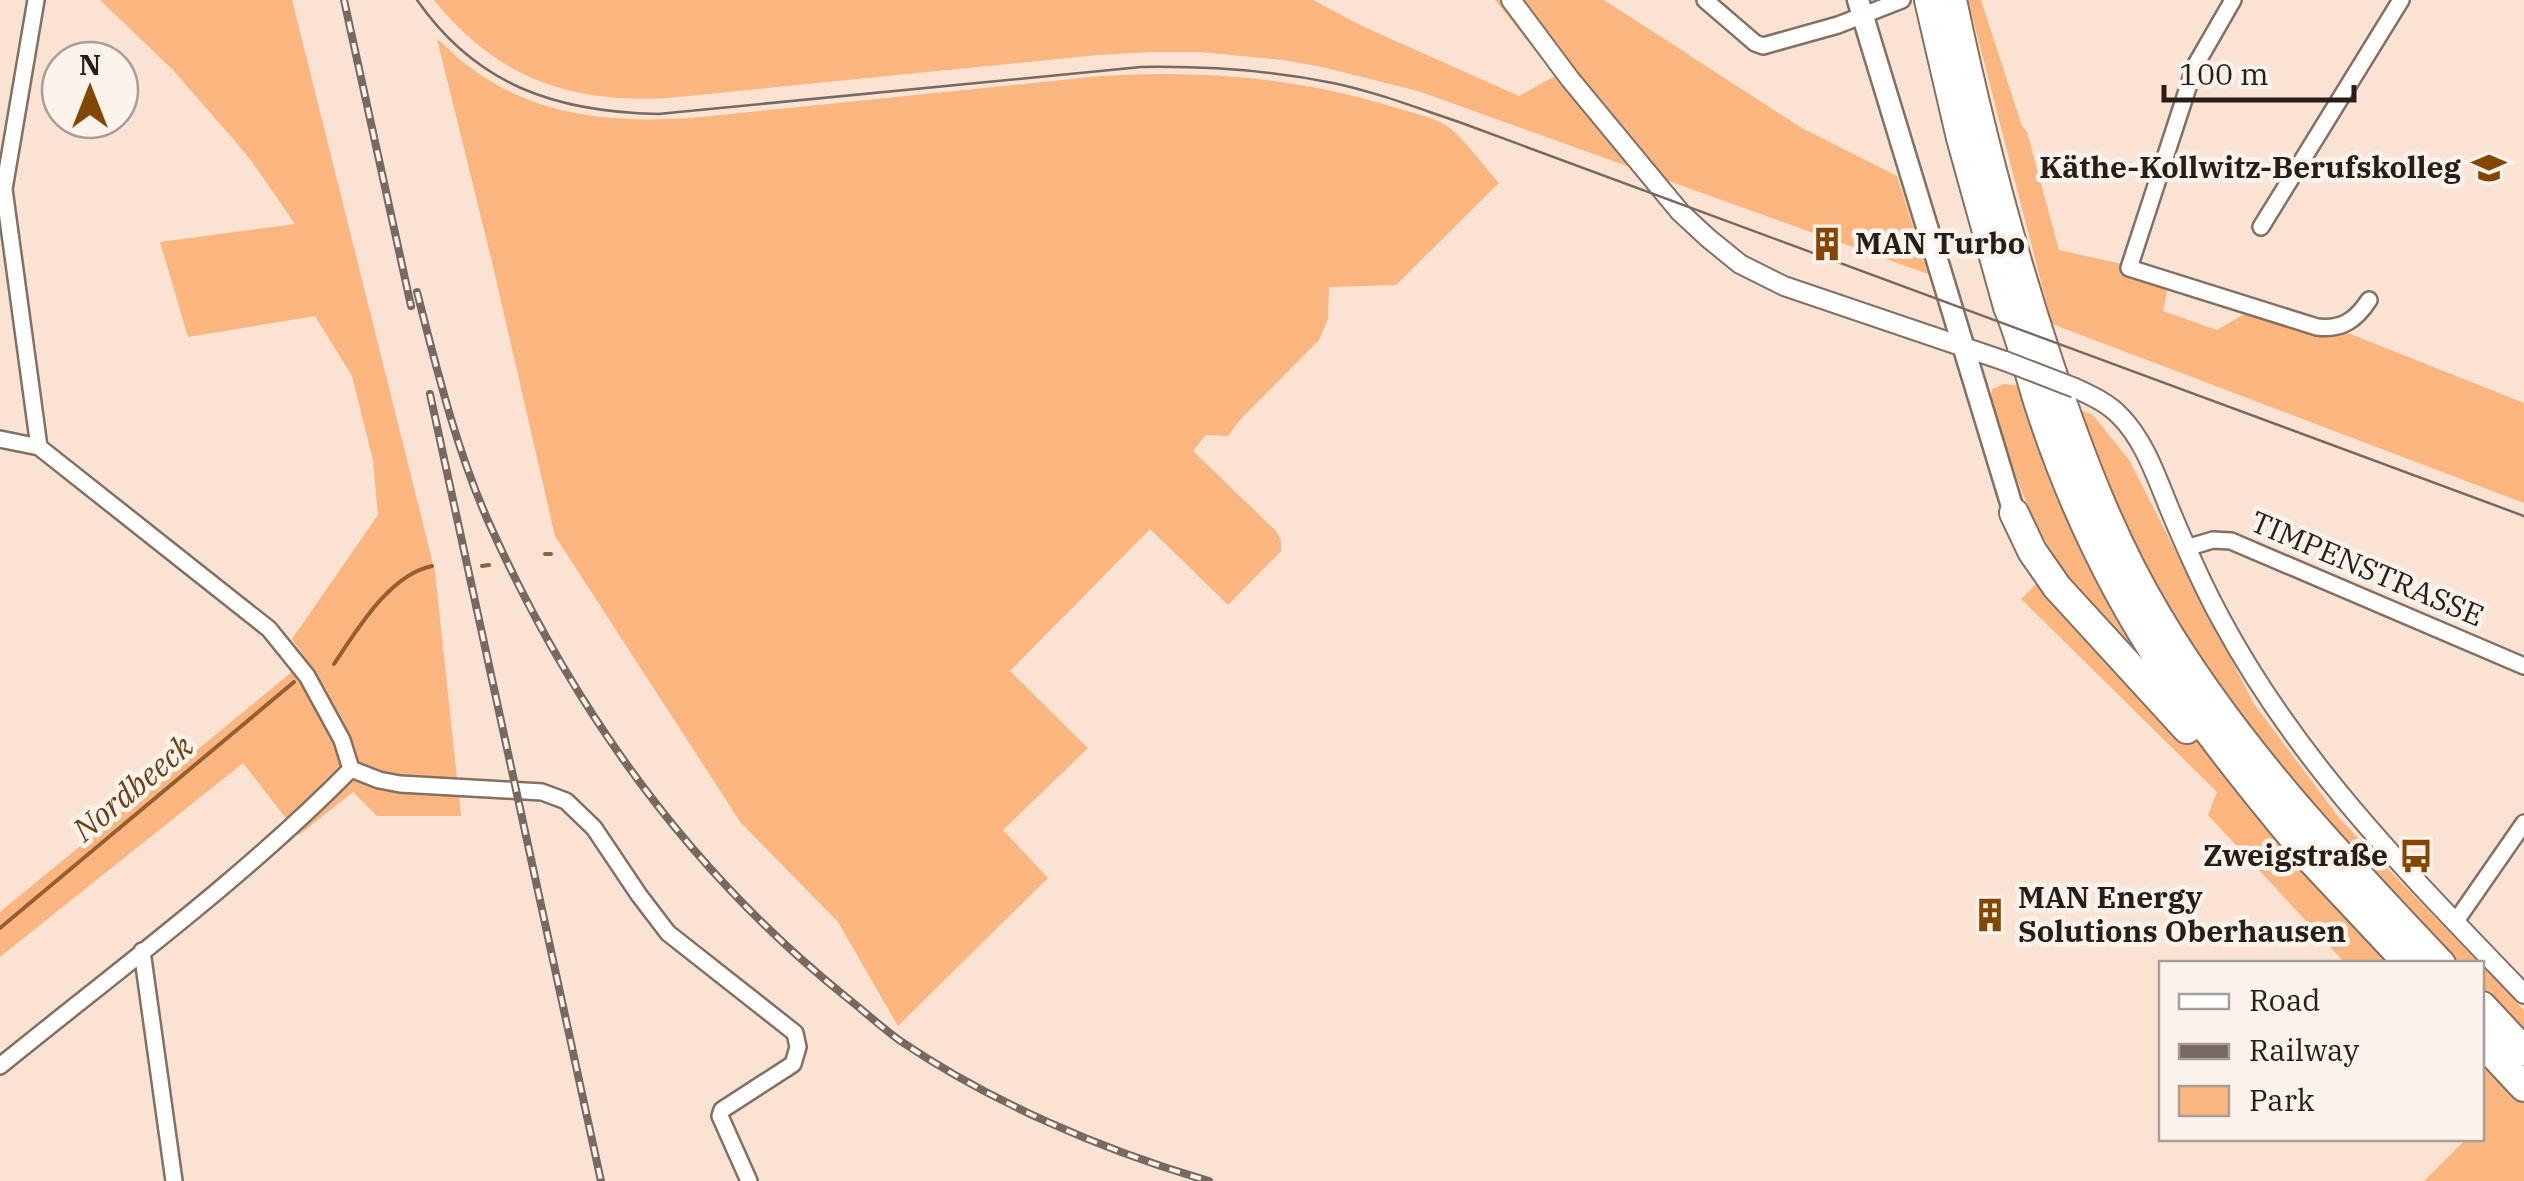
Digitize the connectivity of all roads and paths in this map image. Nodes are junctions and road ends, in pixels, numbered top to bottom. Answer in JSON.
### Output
{"nodes":[{"id":1,"x":36,"y":0,"type":"edge"},
{"id":2,"x":1511,"y":0,"type":"edge"},
{"id":3,"x":1705,"y":0,"type":"edge"},
{"id":4,"x":1902,"y":0,"type":"edge"},
{"id":5,"x":1929,"y":0,"type":"edge"},
{"id":6,"x":1952,"y":0,"type":"edge"},
{"id":7,"x":2233,"y":0,"type":"edge"},
{"id":8,"x":2401,"y":0,"type":"edge"},
{"id":9,"x":1860,"y":7,"type":"edge"},
{"id":10,"x":2,"y":189,"type":"edge"},
{"id":11,"x":2261,"y":227,"type":"dead end"},
{"id":12,"x":2369,"y":300,"type":"dead end"},
{"id":13,"x":1962,"y":345,"type":"junction"},
{"id":14,"x":0,"y":440,"type":"edge"},
{"id":15,"x":39,"y":447,"type":"junction"},
{"id":16,"x":2014,"y":513,"type":"joint"},
{"id":17,"x":2186,"y":548,"type":"junction"},
{"id":18,"x":2524,"y":666,"type":"edge"},
{"id":19,"x":351,"y":768,"type":"junction"},
{"id":20,"x":2524,"y":823,"type":"edge"},
{"id":21,"x":2313,"y":861,"type":"junction"},
{"id":22,"x":2456,"y":921,"type":"junction"},
{"id":23,"x":142,"y":952,"type":"junction"},
{"id":24,"x":2406,"y":961,"type":"edge"},
{"id":25,"x":2438,"y":961,"type":"edge"},
{"id":26,"x":2524,"y":994,"type":"edge"},
{"id":27,"x":2484,"y":1008,"type":"edge"},
{"id":28,"x":2484,"y":1044,"type":"edge"},
{"id":29,"x":2524,"y":1051,"type":"edge"},
{"id":30,"x":0,"y":1066,"type":"edge"},
{"id":31,"x":2524,"y":1087,"type":"edge"},
{"id":32,"x":174,"y":1181,"type":"edge"},
{"id":33,"x":749,"y":1181,"type":"edge"}],
"edges":[{"from":1,"to":10,"type":"street"},
{"from":2,"to":13,"type":"street"},
{"from":3,"to":9,"type":"street"},
{"from":4,"to":9,"type":"street"},
{"from":5,"to":21,"type":"highway"},
{"from":6,"to":25,"type":"highway"},
{"from":7,"to":12,"type":"street"},
{"from":8,"to":11,"type":"street"},
{"from":9,"to":13,"type":"main road"},
{"from":10,"to":15,"type":"street"},
{"from":13,"to":16,"type":"main road"},
{"from":13,"to":17,"type":"street","bridge":true},
{"from":14,"to":15,"type":"street"},
{"from":15,"to":19,"type":"street"},
{"from":16,"to":21,"type":"highway"},
{"from":17,"to":18,"type":"street","name":"TIMPENSTRASSE"},
{"from":17,"to":22,"type":"street"},
{"from":19,"to":23,"type":"street"},
{"from":19,"to":33,"type":"street"},
{"from":20,"to":22,"type":"street"},
{"from":21,"to":24,"type":"highway"},
{"from":22,"to":26,"type":"street"},
{"from":23,"to":30,"type":"street"},
{"from":23,"to":32,"type":"street"},
{"from":27,"to":29,"type":"highway"},
{"from":28,"to":31,"type":"highway"}]}
